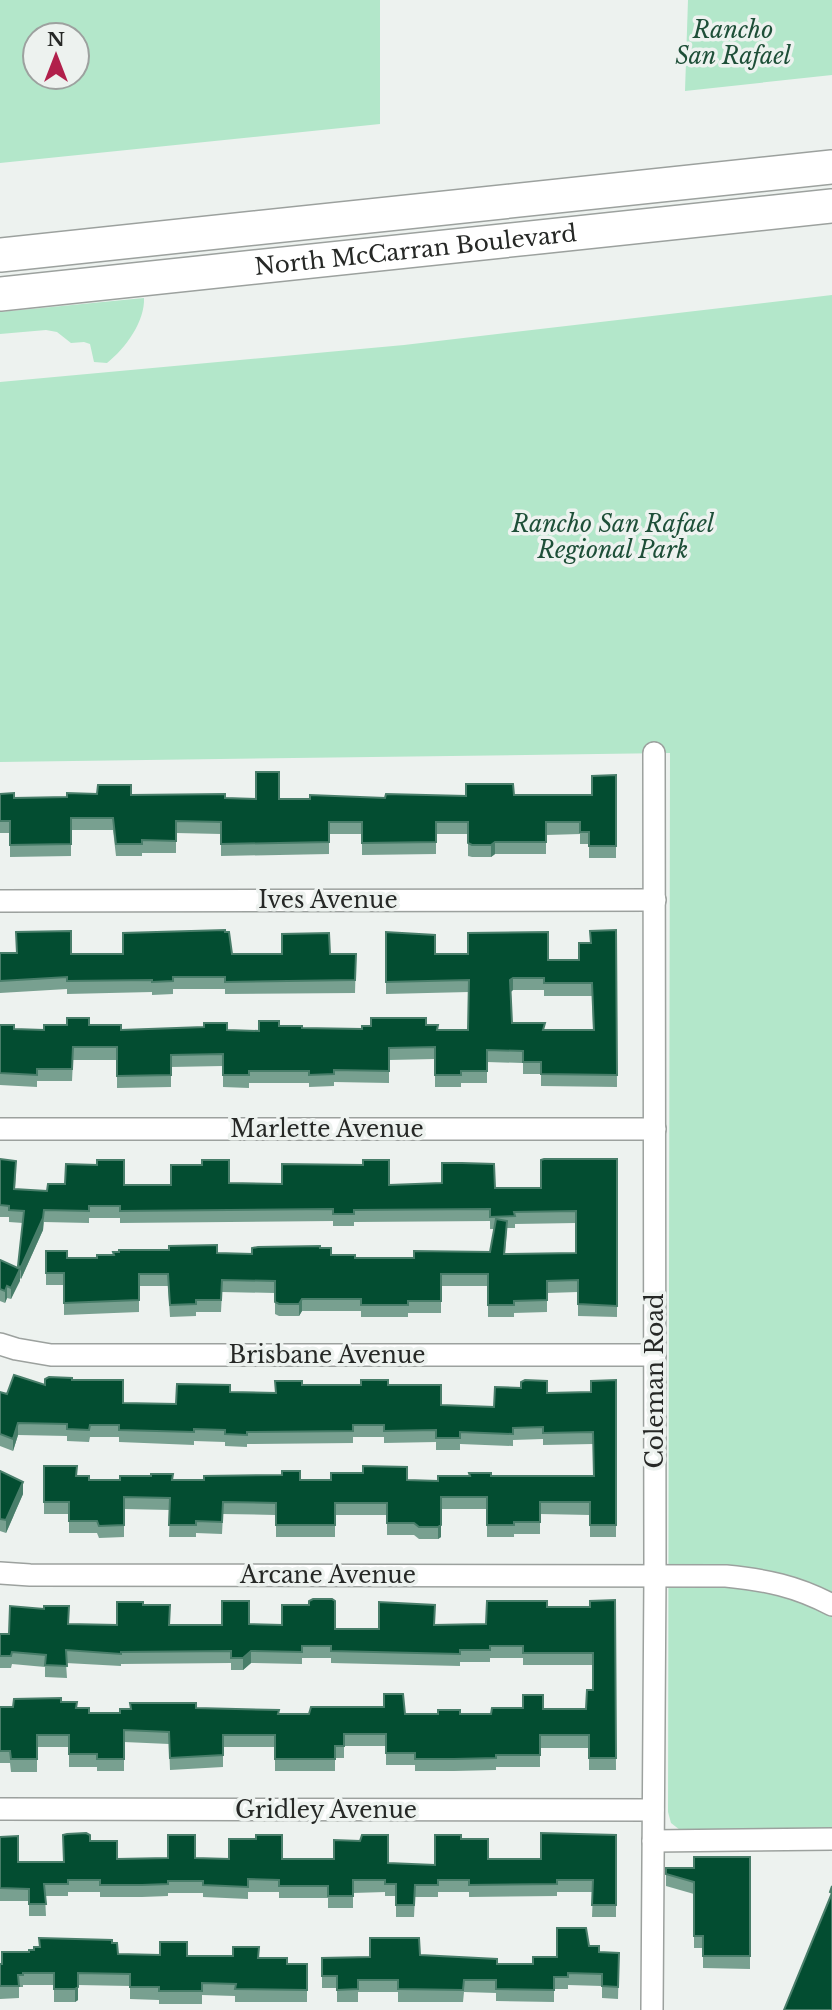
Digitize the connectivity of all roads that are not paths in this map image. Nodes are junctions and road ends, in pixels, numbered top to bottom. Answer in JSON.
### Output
{"nodes":[{"id":1,"x":832,"y":167,"type":"edge"},
{"id":2,"x":832,"y":206,"type":"edge"},
{"id":3,"x":0,"y":255,"type":"edge"},
{"id":4,"x":0,"y":294,"type":"edge"},
{"id":5,"x":654,"y":753,"type":"dead end"},
{"id":6,"x":655,"y":900,"type":"junction"},
{"id":7,"x":0,"y":901,"type":"edge"},
{"id":8,"x":0,"y":1129,"type":"edge"},
{"id":9,"x":655,"y":1129,"type":"junction"},
{"id":10,"x":0,"y":1344,"type":"edge"},
{"id":11,"x":655,"y":1355,"type":"junction"},
{"id":12,"x":0,"y":1573,"type":"edge"},
{"id":13,"x":655,"y":1575,"type":"junction"},
{"id":14,"x":832,"y":1605,"type":"edge"},
{"id":15,"x":0,"y":1810,"type":"edge"},
{"id":16,"x":653,"y":1810,"type":"junction"},
{"id":17,"x":832,"y":1839,"type":"edge"},
{"id":18,"x":653,"y":1841,"type":"junction"},
{"id":19,"x":652,"y":2010,"type":"edge"}],
"edges":[{"from":1,"to":3,"type":"main road","name":"North McCarran Boulevard"},
{"from":2,"to":4,"type":"main road","name":"North McCarran Boulevard"},
{"from":5,"to":6,"type":"street","name":"Coleman Road"},
{"from":6,"to":7,"type":"street","name":"Ives Avenue"},
{"from":6,"to":9,"type":"street","name":"Coleman Road"},
{"from":8,"to":9,"type":"street","name":"Marlette Avenue"},
{"from":9,"to":11,"type":"street","name":"Coleman Road"},
{"from":10,"to":11,"type":"street","name":"Brisbane Avenue"},
{"from":11,"to":13,"type":"street","name":"Coleman Road"},
{"from":12,"to":13,"type":"street","name":"Arcane Avenue"},
{"from":13,"to":14,"type":"street","name":"Arcane Avenue"},
{"from":13,"to":16,"type":"street","name":"Coleman Road"},
{"from":15,"to":16,"type":"street","name":"Gridley Avenue"},
{"from":16,"to":18,"type":"street","name":"Coleman Road"},
{"from":17,"to":18,"type":"street"},
{"from":18,"to":19,"type":"street","name":"Coleman Road"}]}
